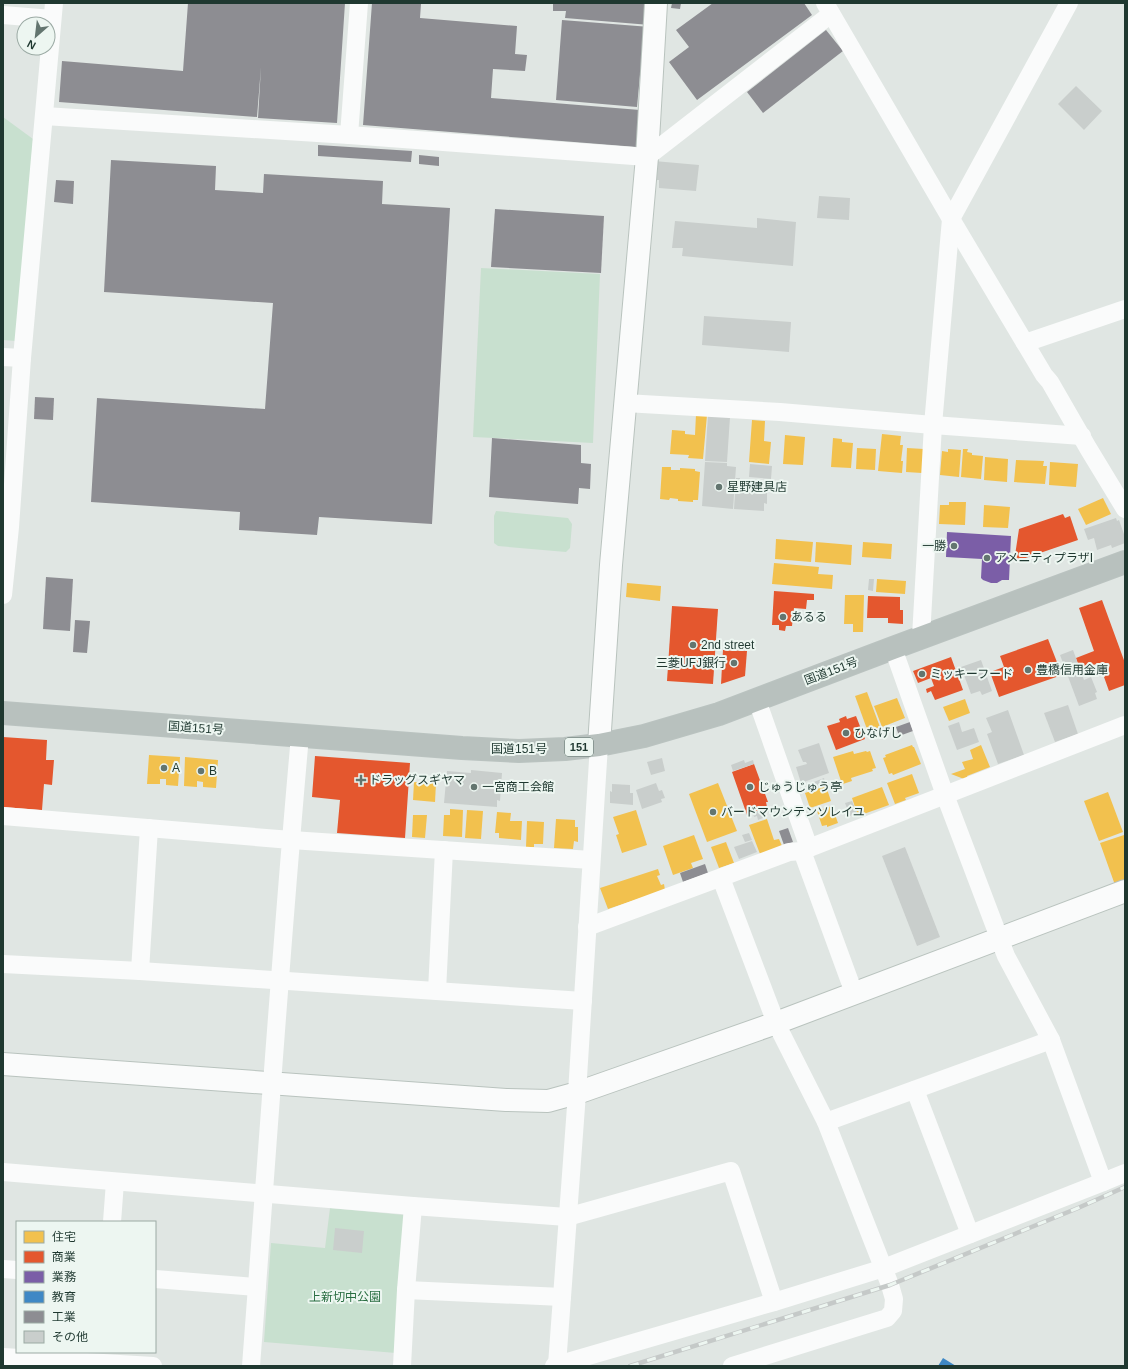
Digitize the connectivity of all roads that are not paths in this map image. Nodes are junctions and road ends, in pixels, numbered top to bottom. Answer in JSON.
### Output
{"nodes":[{"id":1,"x":359,"y":3,"type":"edge"},
{"id":2,"x":656,"y":3,"type":"edge"},
{"id":3,"x":1070,"y":3,"type":"edge"},
{"id":4,"x":828,"y":8,"type":"edge"},
{"id":5,"x":53,"y":11,"type":"edge"},
{"id":6,"x":3,"y":15,"type":"edge"},
{"id":7,"x":44,"y":116,"type":"junction"},
{"id":8,"x":348,"y":135,"type":"junction"},
{"id":9,"x":647,"y":158,"type":"junction"},
{"id":10,"x":951,"y":220,"type":"junction"},
{"id":11,"x":1125,"y":309,"type":"edge"},
{"id":12,"x":1026,"y":343,"type":"junction"},
{"id":13,"x":3,"y":357,"type":"edge"},
{"id":14,"x":22,"y":358,"type":"junction"},
{"id":15,"x":625,"y":403,"type":"junction"},
{"id":16,"x":933,"y":425,"type":"junction"},
{"id":17,"x":1082,"y":436,"type":"junction"},
{"id":18,"x":9,"y":446,"type":"edge"},
{"id":19,"x":1125,"y":509,"type":"edge"},
{"id":20,"x":6,"y":527,"type":"edge"},
{"id":21,"x":1125,"y":562,"type":"edge"},
{"id":22,"x":3,"y":595,"type":"edge"},
{"id":23,"x":921,"y":637,"type":"junction"},
{"id":24,"x":893,"y":648,"type":"junction"},
{"id":25,"x":757,"y":700,"type":"junction"},
{"id":26,"x":3,"y":713,"type":"edge"},
{"id":27,"x":1125,"y":725,"type":"edge"},
{"id":28,"x":300,"y":736,"type":"junction"},
{"id":29,"x":598,"y":745,"type":"junction"},
{"id":30,"x":945,"y":795,"type":"junction"},
{"id":31,"x":3,"y":816,"type":"edge"},
{"id":32,"x":149,"y":828,"type":"junction"},
{"id":33,"x":291,"y":840,"type":"junction"},
{"id":34,"x":444,"y":850,"type":"junction"},
{"id":35,"x":805,"y":850,"type":"junction"},
{"id":36,"x":591,"y":860,"type":"junction"},
{"id":37,"x":721,"y":878,"type":"junction"},
{"id":38,"x":1125,"y":891,"type":"edge"},
{"id":39,"x":587,"y":927,"type":"junction"},
{"id":40,"x":1000,"y":938,"type":"junction"},
{"id":41,"x":3,"y":964,"type":"edge"},
{"id":42,"x":140,"y":971,"type":"junction"},
{"id":43,"x":279,"y":980,"type":"junction"},
{"id":44,"x":437,"y":991,"type":"junction"},
{"id":45,"x":854,"y":993,"type":"junction"},
{"id":46,"x":583,"y":1001,"type":"junction"},
{"id":47,"x":776,"y":1023,"type":"junction"},
{"id":48,"x":1050,"y":1040,"type":"junction"},
{"id":49,"x":3,"y":1064,"type":"edge"},
{"id":50,"x":272,"y":1083,"type":"junction"},
{"id":51,"x":915,"y":1090,"type":"junction"},
{"id":52,"x":577,"y":1092,"type":"junction"},
{"id":53,"x":826,"y":1122,"type":"junction"},
{"id":54,"x":3,"y":1172,"type":"edge"},
{"id":55,"x":1125,"y":1173,"type":"edge"},
{"id":56,"x":115,"y":1182,"type":"junction"},
{"id":57,"x":1104,"y":1182,"type":"junction"},
{"id":58,"x":264,"y":1193,"type":"junction"},
{"id":59,"x":413,"y":1206,"type":"junction"},
{"id":60,"x":567,"y":1217,"type":"junction"},
{"id":61,"x":112,"y":1221,"type":"edge"},
{"id":62,"x":970,"y":1234,"type":"junction"},
{"id":63,"x":884,"y":1268,"type":"junction"},
{"id":64,"x":3,"y":1269,"type":"edge"},
{"id":65,"x":16,"y":1270,"type":"edge"},
{"id":66,"x":156,"y":1279,"type":"edge"},
{"id":67,"x":257,"y":1286,"type":"junction"},
{"id":68,"x":406,"y":1290,"type":"junction"},
{"id":69,"x":562,"y":1297,"type":"junction"},
{"id":70,"x":774,"y":1302,"type":"junction"},
{"id":71,"x":3,"y":1357,"type":"edge"},
{"id":72,"x":555,"y":1365,"type":"edge"},
{"id":73,"x":152,"y":1366,"type":"edge"},
{"id":74,"x":251,"y":1366,"type":"edge"},
{"id":75,"x":402,"y":1366,"type":"edge"},
{"id":76,"x":732,"y":1366,"type":"edge"}],
"edges":[{"from":1,"to":8,"type":"street"},
{"from":2,"to":9,"type":"street"},
{"from":3,"to":10,"type":"street"},
{"from":4,"to":9,"type":"street"},
{"from":4,"to":10,"type":"street"},
{"from":5,"to":6,"type":"street"},
{"from":5,"to":7,"type":"street"},
{"from":7,"to":8,"type":"street"},
{"from":7,"to":14,"type":"street"},
{"from":8,"to":9,"type":"street"},
{"from":9,"to":15,"type":"street"},
{"from":10,"to":12,"type":"street"},
{"from":10,"to":16,"type":"street"},
{"from":11,"to":12,"type":"street"},
{"from":12,"to":17,"type":"street"},
{"from":13,"to":14,"type":"street"},
{"from":14,"to":18,"type":"street"},
{"from":15,"to":16,"type":"street"},
{"from":15,"to":29,"type":"street"},
{"from":16,"to":17,"type":"street"},
{"from":16,"to":23,"type":"street"},
{"from":17,"to":19,"type":"street"},
{"from":18,"to":20,"type":"street"},
{"from":20,"to":22,"type":"street"},
{"from":21,"to":23,"type":"highway","name":"国道151号","number":"151"},
{"from":23,"to":24,"type":"highway","name":"国道151号","number":"151"},
{"from":24,"to":25,"type":"highway","name":"国道151号","number":"151"},
{"from":24,"to":30,"type":"street"},
{"from":25,"to":29,"type":"highway","name":"国道151号","number":"151"},
{"from":25,"to":35,"type":"street"},
{"from":26,"to":28,"type":"highway","name":"国道151号","number":"151"},
{"from":27,"to":30,"type":"street"},
{"from":28,"to":29,"type":"highway","name":"国道151号","number":"151"},
{"from":28,"to":33,"type":"street"},
{"from":29,"to":36,"type":"street"},
{"from":30,"to":35,"type":"street"},
{"from":30,"to":40,"type":"street"},
{"from":31,"to":32,"type":"street"},
{"from":32,"to":33,"type":"street"},
{"from":32,"to":42,"type":"street"},
{"from":33,"to":34,"type":"street"},
{"from":33,"to":43,"type":"street"},
{"from":34,"to":36,"type":"street"},
{"from":34,"to":44,"type":"street"},
{"from":35,"to":37,"type":"street"},
{"from":35,"to":45,"type":"street"},
{"from":36,"to":39,"type":"street"},
{"from":37,"to":39,"type":"street"},
{"from":37,"to":47,"type":"street"},
{"from":38,"to":40,"type":"street"},
{"from":39,"to":46,"type":"street"},
{"from":40,"to":45,"type":"street"},
{"from":40,"to":48,"type":"street"},
{"from":41,"to":42,"type":"street"},
{"from":42,"to":43,"type":"street"},
{"from":43,"to":44,"type":"street"},
{"from":43,"to":50,"type":"street"},
{"from":44,"to":46,"type":"street"},
{"from":45,"to":47,"type":"street"},
{"from":46,"to":52,"type":"street"},
{"from":47,"to":52,"type":"street"},
{"from":47,"to":53,"type":"street"},
{"from":48,"to":51,"type":"street"},
{"from":48,"to":57,"type":"street"},
{"from":49,"to":50,"type":"street"},
{"from":50,"to":52,"type":"street"},
{"from":50,"to":58,"type":"street"},
{"from":51,"to":53,"type":"street"},
{"from":51,"to":62,"type":"street"},
{"from":52,"to":60,"type":"street"},
{"from":53,"to":63,"type":"street"},
{"from":54,"to":56,"type":"street"},
{"from":55,"to":57,"type":"street"},
{"from":56,"to":58,"type":"street"},
{"from":56,"to":61,"type":"street"},
{"from":57,"to":62,"type":"street"},
{"from":58,"to":59,"type":"street"},
{"from":58,"to":67,"type":"street"},
{"from":59,"to":60,"type":"street"},
{"from":59,"to":68,"type":"street"},
{"from":60,"to":69,"type":"street"},
{"from":60,"to":70,"type":"street"},
{"from":62,"to":63,"type":"street"},
{"from":63,"to":70,"type":"street"},
{"from":63,"to":76,"type":"street"},
{"from":64,"to":65,"type":"street"},
{"from":66,"to":67,"type":"street"},
{"from":67,"to":74,"type":"street"},
{"from":68,"to":69,"type":"street"},
{"from":68,"to":75,"type":"street"},
{"from":69,"to":72,"type":"street"},
{"from":70,"to":72,"type":"street"},
{"from":71,"to":73,"type":"street"}]}
